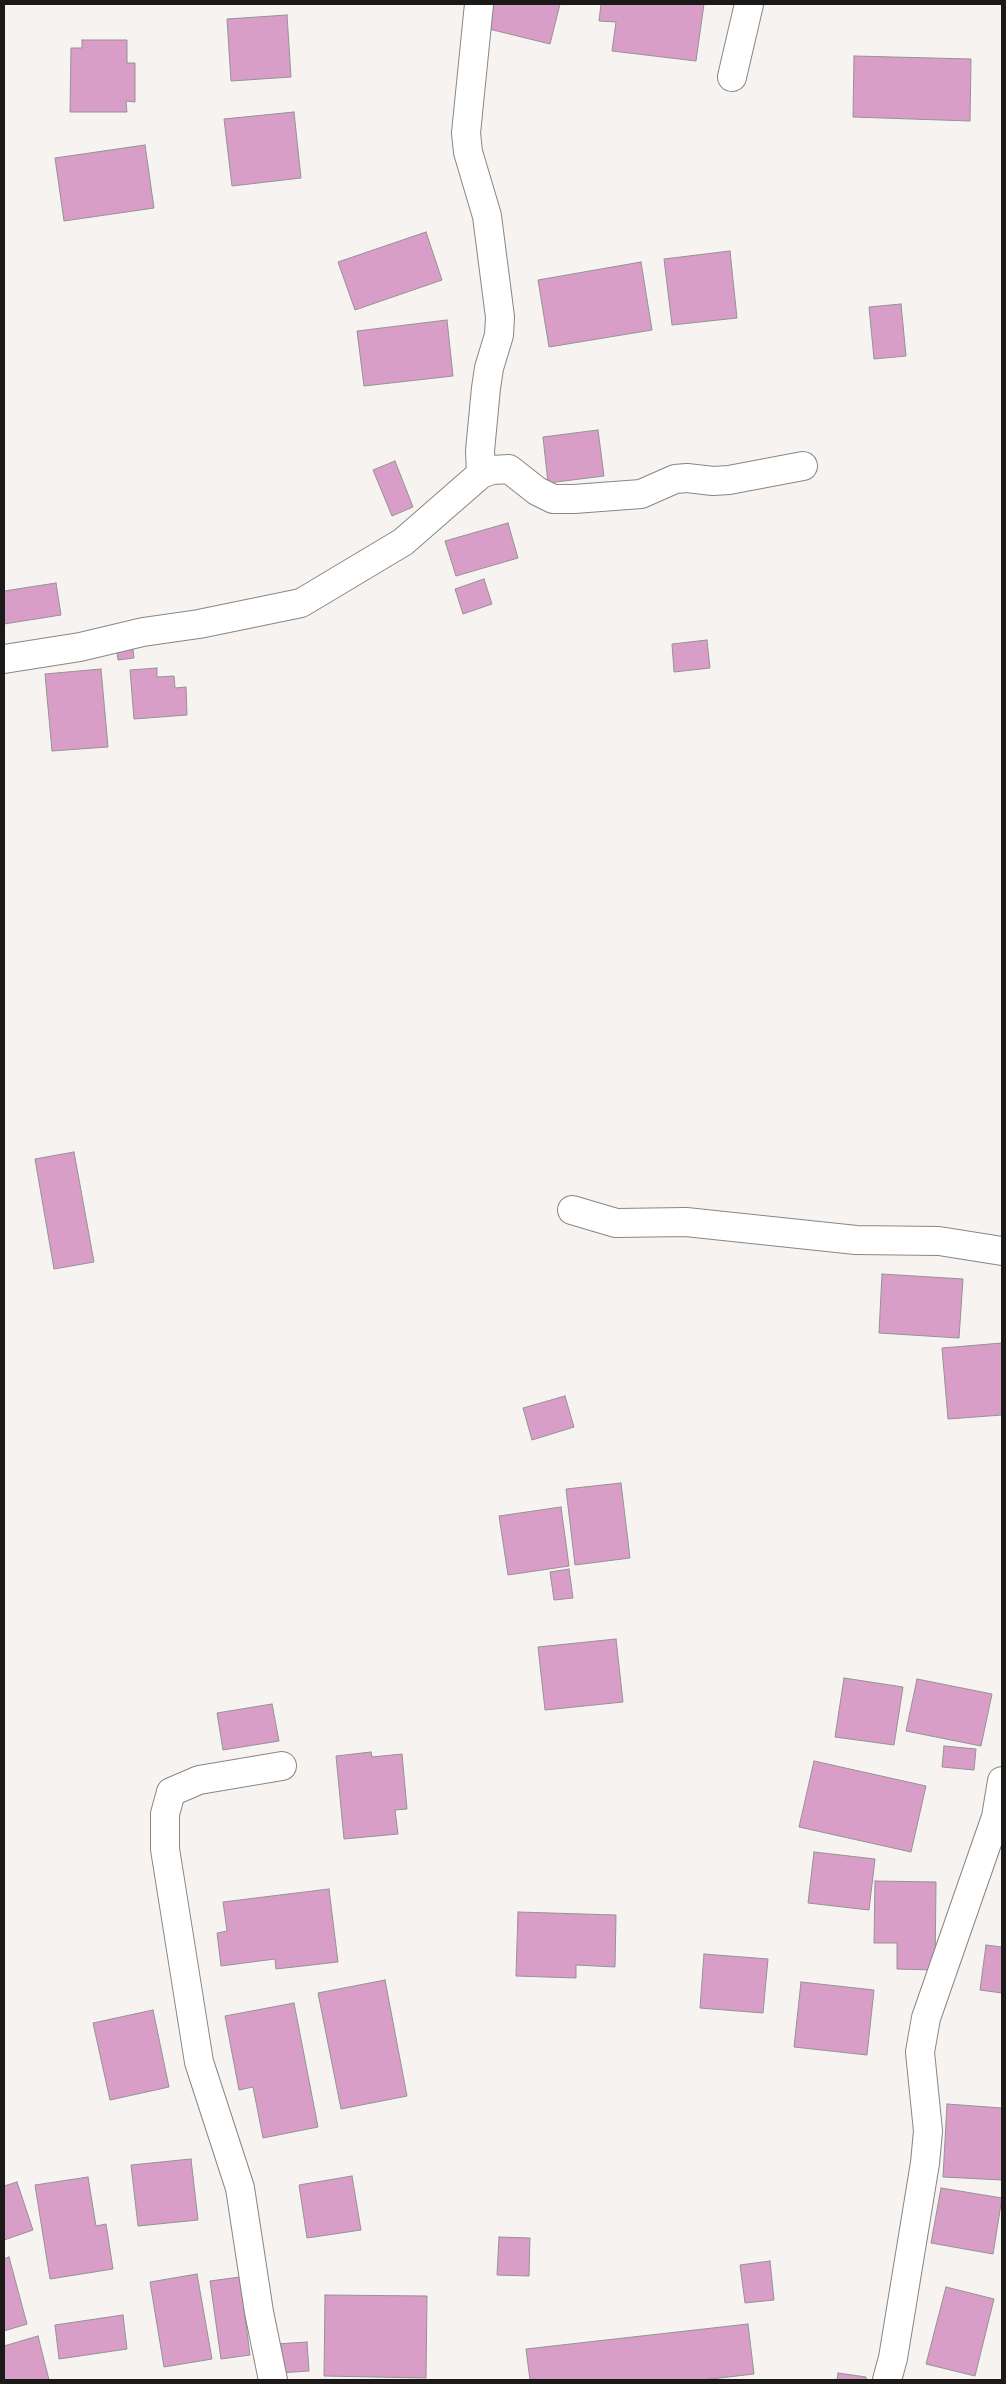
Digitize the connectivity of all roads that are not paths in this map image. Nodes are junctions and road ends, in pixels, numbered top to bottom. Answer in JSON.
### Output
{"nodes":[{"id":1,"x":479,"y":4,"type":"edge"},
{"id":2,"x":749,"y":4,"type":"edge"},
{"id":3,"x":732,"y":77,"type":"dead end"},
{"id":4,"x":484,"y":418,"type":"junction"},
{"id":5,"x":803,"y":466,"type":"dead end"},
{"id":6,"x":510,"y":469,"type":"junction"},
{"id":7,"x":481,"y":474,"type":"junction"},
{"id":8,"x":4,"y":659,"type":"edge"},
{"id":9,"x":572,"y":1210,"type":"dead end"},
{"id":10,"x":1002,"y":1251,"type":"edge"},
{"id":11,"x":282,"y":1766,"type":"dead end"},
{"id":12,"x":1002,"y":1781,"type":"edge"},
{"id":13,"x":273,"y":2380,"type":"edge"},
{"id":14,"x":887,"y":2380,"type":"edge"}],
"edges":[{"from":1,"to":4,"type":"street"},
{"from":2,"to":3,"type":"street"},
{"from":4,"to":6,"type":"street"},
{"from":4,"to":7,"type":"street"},
{"from":5,"to":6,"type":"street"},
{"from":6,"to":7,"type":"street"},
{"from":7,"to":8,"type":"street"},
{"from":9,"to":10,"type":"street"},
{"from":11,"to":13,"type":"street"},
{"from":12,"to":14,"type":"street"}]}
